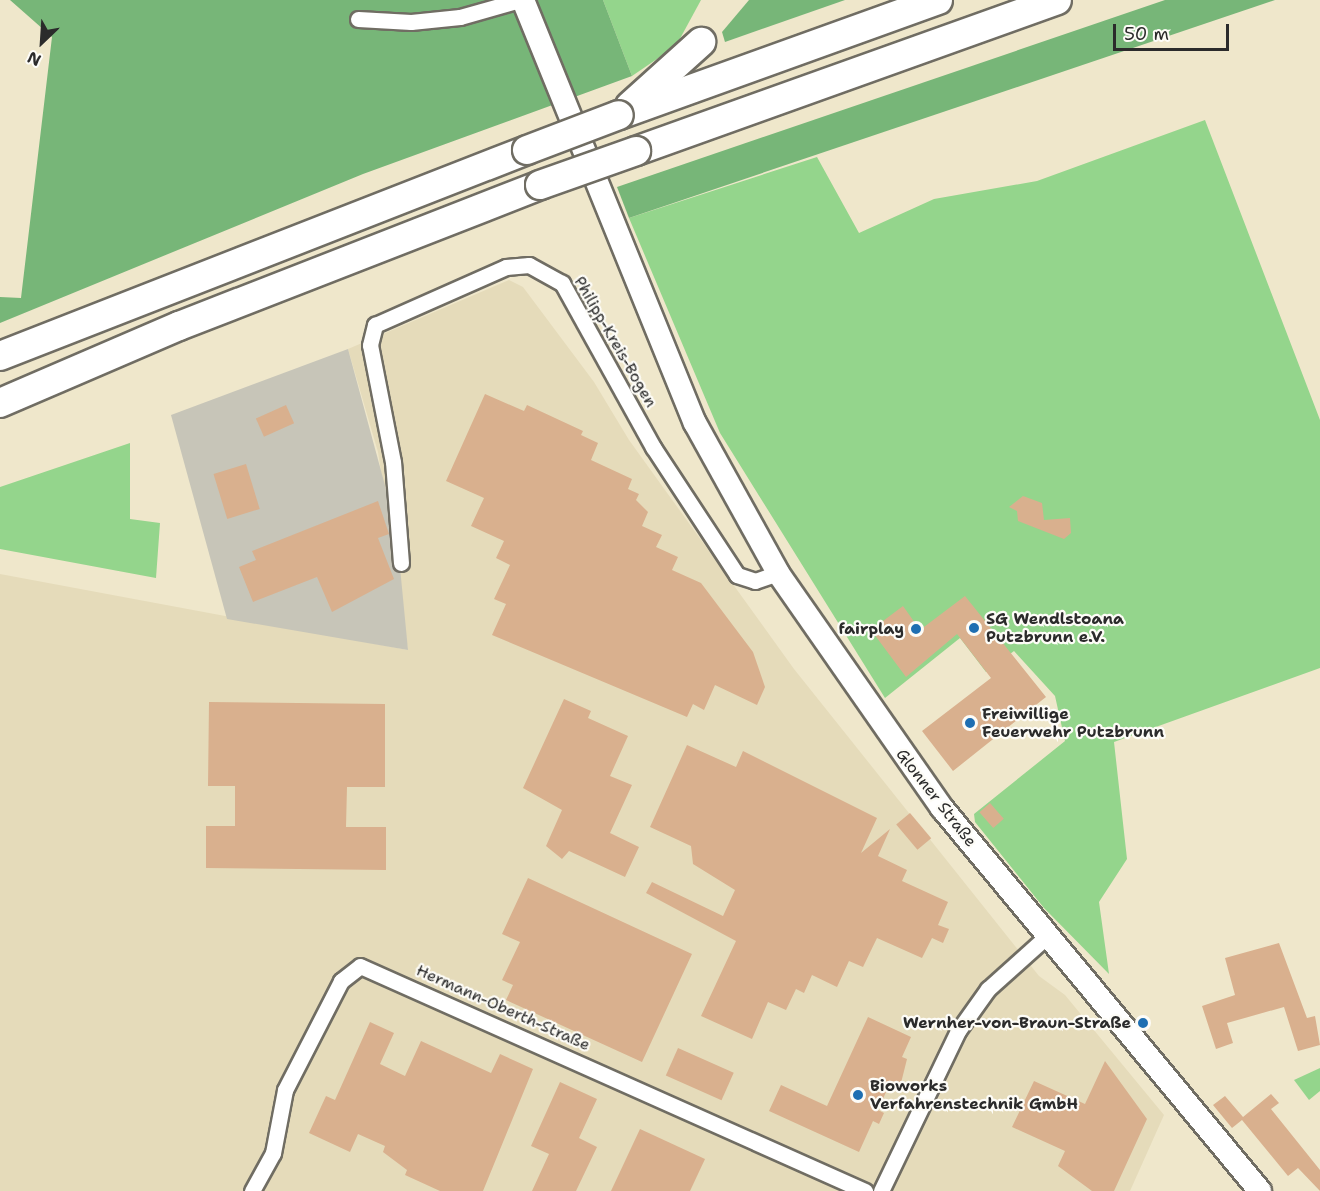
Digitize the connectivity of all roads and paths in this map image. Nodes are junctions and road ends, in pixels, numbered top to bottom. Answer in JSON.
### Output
{"nodes":[{"id":1,"x":522,"y":0,"type":"edge"},
{"id":2,"x":938,"y":0,"type":"edge"},
{"id":3,"x":1057,"y":0,"type":"edge"},
{"id":4,"x":358,"y":19,"type":"dead end"},
{"id":5,"x":701,"y":42,"type":"dead end"},
{"id":6,"x":619,"y":115,"type":"junction"},
{"id":7,"x":0,"y":356,"type":"edge"},
{"id":8,"x":0,"y":403,"type":"edge"},
{"id":9,"x":401,"y":563,"type":"dead end"},
{"id":10,"x":778,"y":573,"type":"junction"},
{"id":11,"x":1046,"y":937,"type":"junction"},
{"id":12,"x":252,"y":1191,"type":"edge"},
{"id":13,"x":865,"y":1191,"type":"edge"},
{"id":14,"x":881,"y":1191,"type":"edge"},
{"id":15,"x":1260,"y":1191,"type":"edge"}],
"edges":[{"from":1,"to":4,"type":"street"},
{"from":1,"to":10,"type":"street","name":"Glonner Straße"},
{"from":2,"to":6,"type":"highway"},
{"from":3,"to":8,"type":"highway","bridge":true},
{"from":5,"to":6,"type":"highway"},
{"from":6,"to":7,"type":"highway","bridge":true},
{"from":9,"to":10,"type":"street","name":"Philipp-Kreis-Bogen"},
{"from":10,"to":11,"type":"street","name":"Glonner Straße"},
{"from":11,"to":14,"type":"street"},
{"from":11,"to":15,"type":"street","name":"Glonner Straße"},
{"from":12,"to":13,"type":"street","name":"Hermann-Oberth-Straße"}]}
